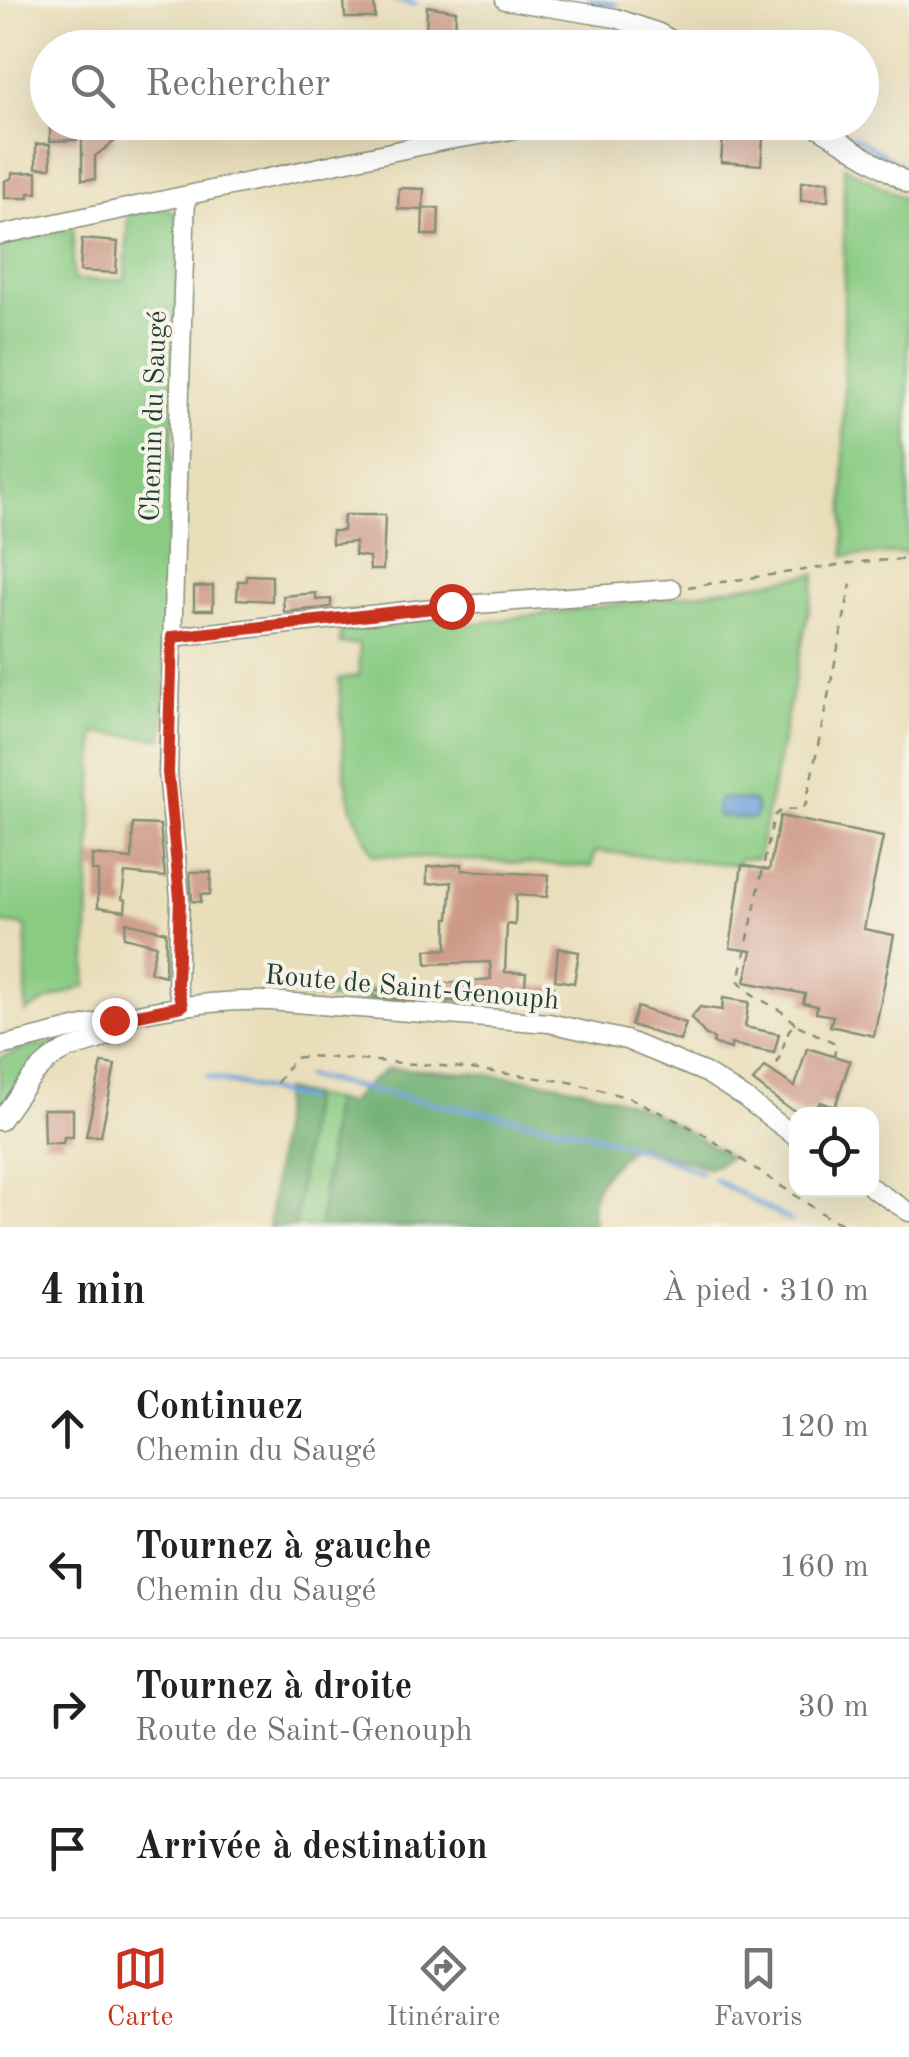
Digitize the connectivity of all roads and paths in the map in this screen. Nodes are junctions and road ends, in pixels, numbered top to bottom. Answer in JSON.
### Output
{"nodes":[{"id":1,"x":505,"y":0,"type":"edge"},
{"id":2,"x":651,"y":30,"type":"edge"},
{"id":3,"x":448,"y":140,"type":"edge"},
{"id":4,"x":838,"y":140,"type":"edge"},
{"id":5,"x":909,"y":184,"type":"edge"},
{"id":6,"x":186,"y":196,"type":"junction"},
{"id":7,"x":0,"y":235,"type":"edge"},
{"id":8,"x":909,"y":559,"type":"edge"},
{"id":9,"x":851,"y":584,"type":"dead end"},
{"id":10,"x":672,"y":588,"type":"joint"},
{"id":11,"x":172,"y":637,"type":"junction"},
{"id":12,"x":182,"y":1006,"type":"junction"},
{"id":13,"x":114,"y":1020,"type":"junction"},
{"id":14,"x":795,"y":1024,"type":"junction"},
{"id":15,"x":0,"y":1046,"type":"edge"},
{"id":16,"x":834,"y":1056,"type":"dead end"},
{"id":17,"x":777,"y":1064,"type":"dead end"},
{"id":18,"x":278,"y":1083,"type":"dead end"},
{"id":19,"x":0,"y":1121,"type":"edge"},
{"id":20,"x":789,"y":1132,"type":"edge"},
{"id":21,"x":879,"y":1193,"type":"edge"},
{"id":22,"x":909,"y":1212,"type":"edge"},
{"id":23,"x":850,"y":1227,"type":"edge"}],
"edges":[{"from":1,"to":2,"type":"street"},
{"from":3,"to":6,"type":"street"},
{"from":4,"to":5,"type":"street"},
{"from":6,"to":7,"type":"street"},
{"from":6,"to":11,"type":"street","name":"Chemin du Saugé"},
{"from":8,"to":10,"type":"path"},
{"from":9,"to":14,"type":"path"},
{"from":10,"to":11,"type":"street"},
{"from":11,"to":12,"type":"street","name":"Chemin du Saugé"},
{"from":12,"to":13,"type":"street","name":"Route de Saint-Genouph"},
{"from":12,"to":20,"type":"street","name":"Route de Saint-Genouph"},
{"from":13,"to":15,"type":"street","name":"Route de Saint-Genouph"},
{"from":13,"to":19,"type":"street"},
{"from":14,"to":16,"type":"path"},
{"from":14,"to":17,"type":"path"},
{"from":18,"to":23,"type":"path"},
{"from":21,"to":22,"type":"street"}]}
